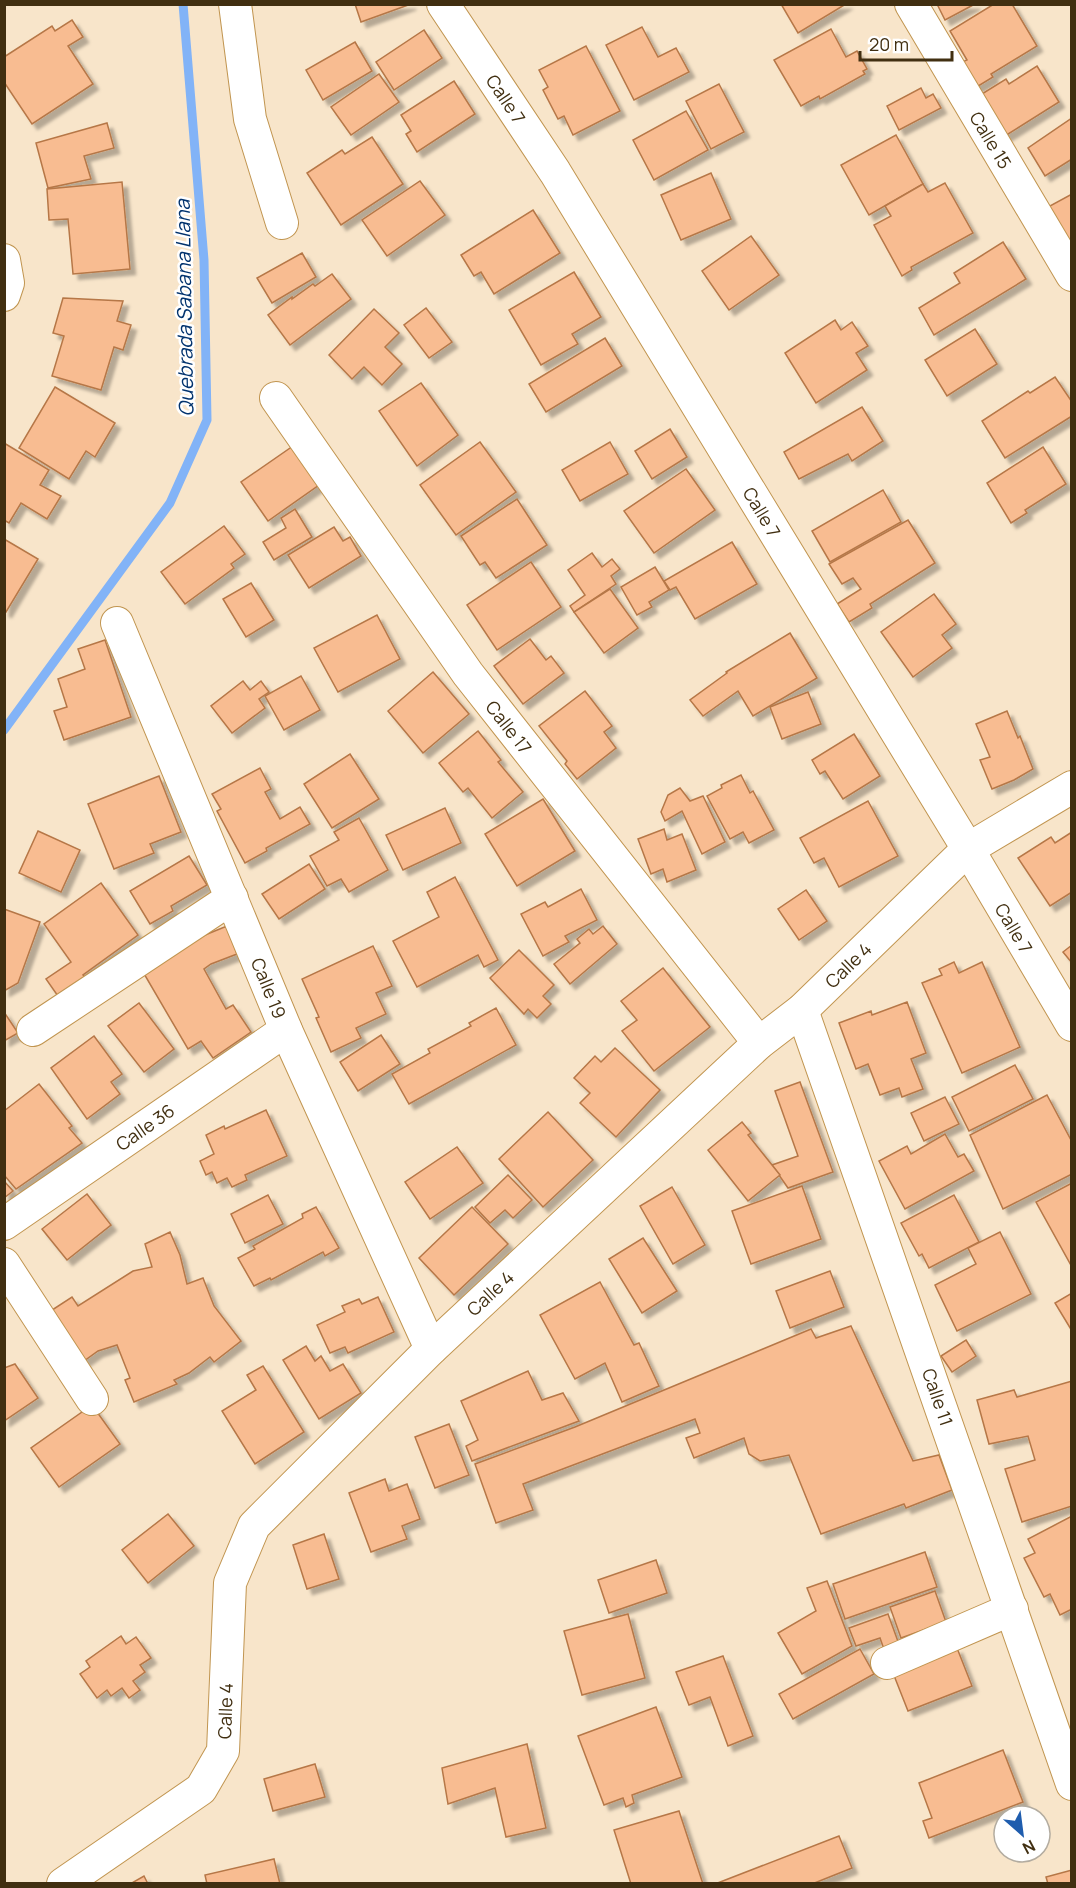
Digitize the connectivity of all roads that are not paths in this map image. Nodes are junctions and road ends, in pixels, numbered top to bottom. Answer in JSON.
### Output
{"nodes":[{"id":1,"x":235,"y":4,"type":"edge"},
{"id":2,"x":443,"y":4,"type":"edge"},
{"id":3,"x":911,"y":4,"type":"edge"},
{"id":4,"x":282,"y":222,"type":"dead end"},
{"id":5,"x":4,"y":260,"type":"edge"},
{"id":6,"x":1071,"y":275,"type":"edge"},
{"id":7,"x":4,"y":295,"type":"edge"},
{"id":8,"x":276,"y":398,"type":"dead end"},
{"id":9,"x":117,"y":623,"type":"dead end"},
{"id":10,"x":1071,"y":787,"type":"edge"},
{"id":11,"x":968,"y":849,"type":"junction"},
{"id":12,"x":232,"y":898,"type":"junction"},
{"id":13,"x":802,"y":1010,"type":"junction"},
{"id":14,"x":1071,"y":1025,"type":"edge"},
{"id":15,"x":33,"y":1030,"type":"dead end"},
{"id":16,"x":286,"y":1030,"type":"junction"},
{"id":17,"x":759,"y":1043,"type":"junction"},
{"id":18,"x":4,"y":1224,"type":"edge"},
{"id":19,"x":4,"y":1264,"type":"edge"},
{"id":20,"x":431,"y":1349,"type":"junction"},
{"id":21,"x":92,"y":1400,"type":"dead end"},
{"id":22,"x":1012,"y":1609,"type":"junction"},
{"id":23,"x":887,"y":1664,"type":"dead end"},
{"id":24,"x":1071,"y":1784,"type":"edge"},
{"id":25,"x":63,"y":1884,"type":"edge"}],
"edges":[{"from":1,"to":4,"type":"street"},
{"from":2,"to":11,"type":"street","name":"Calle 7"},
{"from":3,"to":6,"type":"street","name":"Calle 15"},
{"from":5,"to":7,"type":"street"},
{"from":8,"to":17,"type":"street","name":"Calle 17"},
{"from":9,"to":12,"type":"street","name":"Calle 19"},
{"from":10,"to":11,"type":"street","name":"Calle 4"},
{"from":11,"to":13,"type":"street","name":"Calle 4"},
{"from":11,"to":14,"type":"street","name":"Calle 7"},
{"from":12,"to":15,"type":"street"},
{"from":12,"to":16,"type":"street","name":"Calle 19"},
{"from":13,"to":17,"type":"street","name":"Calle 4"},
{"from":13,"to":22,"type":"street","name":"Calle 11"},
{"from":16,"to":18,"type":"street","name":"Calle 36"},
{"from":16,"to":20,"type":"street","name":"Calle 19"},
{"from":17,"to":20,"type":"street","name":"Calle 4"},
{"from":19,"to":21,"type":"street"},
{"from":20,"to":25,"type":"street","name":"Calle 4"},
{"from":22,"to":23,"type":"street"},
{"from":22,"to":24,"type":"street","name":"Calle 11"}]}
